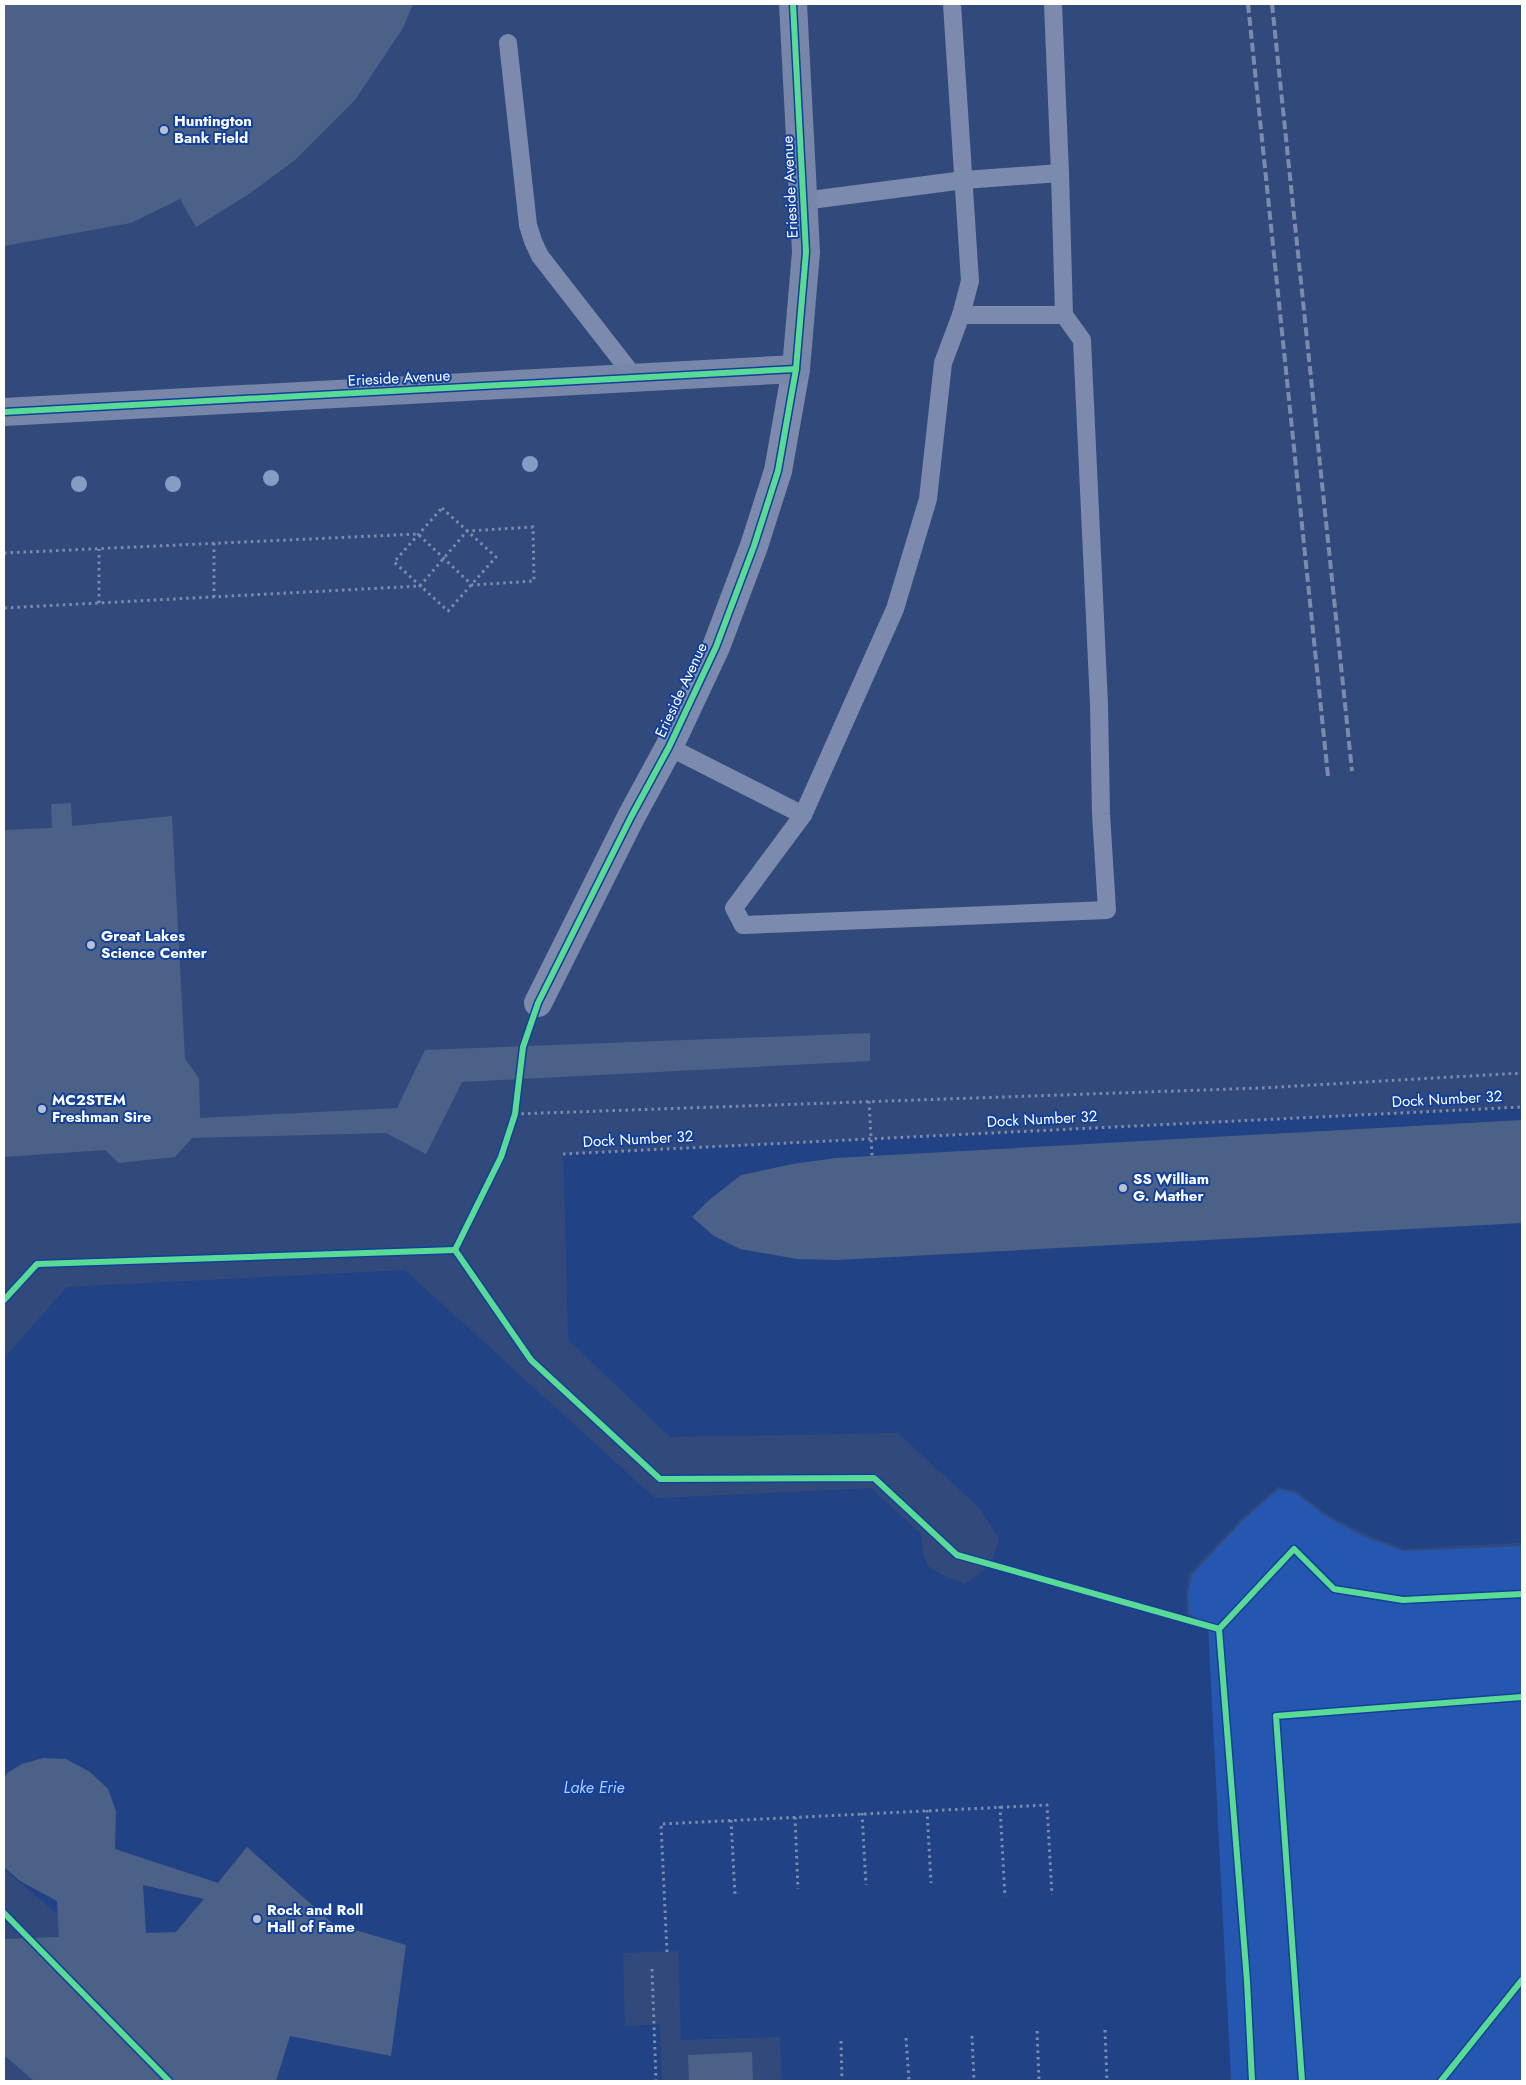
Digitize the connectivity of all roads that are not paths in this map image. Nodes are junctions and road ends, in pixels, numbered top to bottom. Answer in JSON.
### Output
{"nodes":[{"id":1,"x":793,"y":4,"type":"edge"},
{"id":2,"x":952,"y":4,"type":"edge"},
{"id":3,"x":1052,"y":4,"type":"edge"},
{"id":4,"x":508,"y":43,"type":"dead end"},
{"id":5,"x":1060,"y":173,"type":"junction"},
{"id":6,"x":964,"y":180,"type":"junction"},
{"id":7,"x":803,"y":201,"type":"junction"},
{"id":8,"x":961,"y":315,"type":"junction"},
{"id":9,"x":1064,"y":316,"type":"junction"},
{"id":10,"x":796,"y":369,"type":"junction"},
{"id":11,"x":635,"y":378,"type":"junction"},
{"id":12,"x":4,"y":412,"type":"edge"},
{"id":13,"x":669,"y":747,"type":"junction"},
{"id":14,"x":802,"y":815,"type":"junction"},
{"id":15,"x":538,"y":1003,"type":"dead end"}],
"edges":[{"from":1,"to":7,"type":"street","name":"Erieside Avenue"},
{"from":2,"to":6,"type":"lane"},
{"from":3,"to":5,"type":"lane"},
{"from":4,"to":11,"type":"lane"},
{"from":5,"to":6,"type":"lane"},
{"from":5,"to":9,"type":"lane"},
{"from":6,"to":7,"type":"lane"},
{"from":6,"to":8,"type":"lane"},
{"from":7,"to":10,"type":"street","name":"Erieside Avenue"},
{"from":8,"to":9,"type":"lane"},
{"from":8,"to":14,"type":"lane"},
{"from":9,"to":14,"type":"lane"},
{"from":10,"to":11,"type":"street","name":"Erieside Avenue"},
{"from":10,"to":13,"type":"street","name":"Erieside Avenue"},
{"from":11,"to":12,"type":"street","name":"Erieside Avenue"},
{"from":13,"to":14,"type":"lane"},
{"from":13,"to":15,"type":"street","name":"Erieside Avenue"}]}
